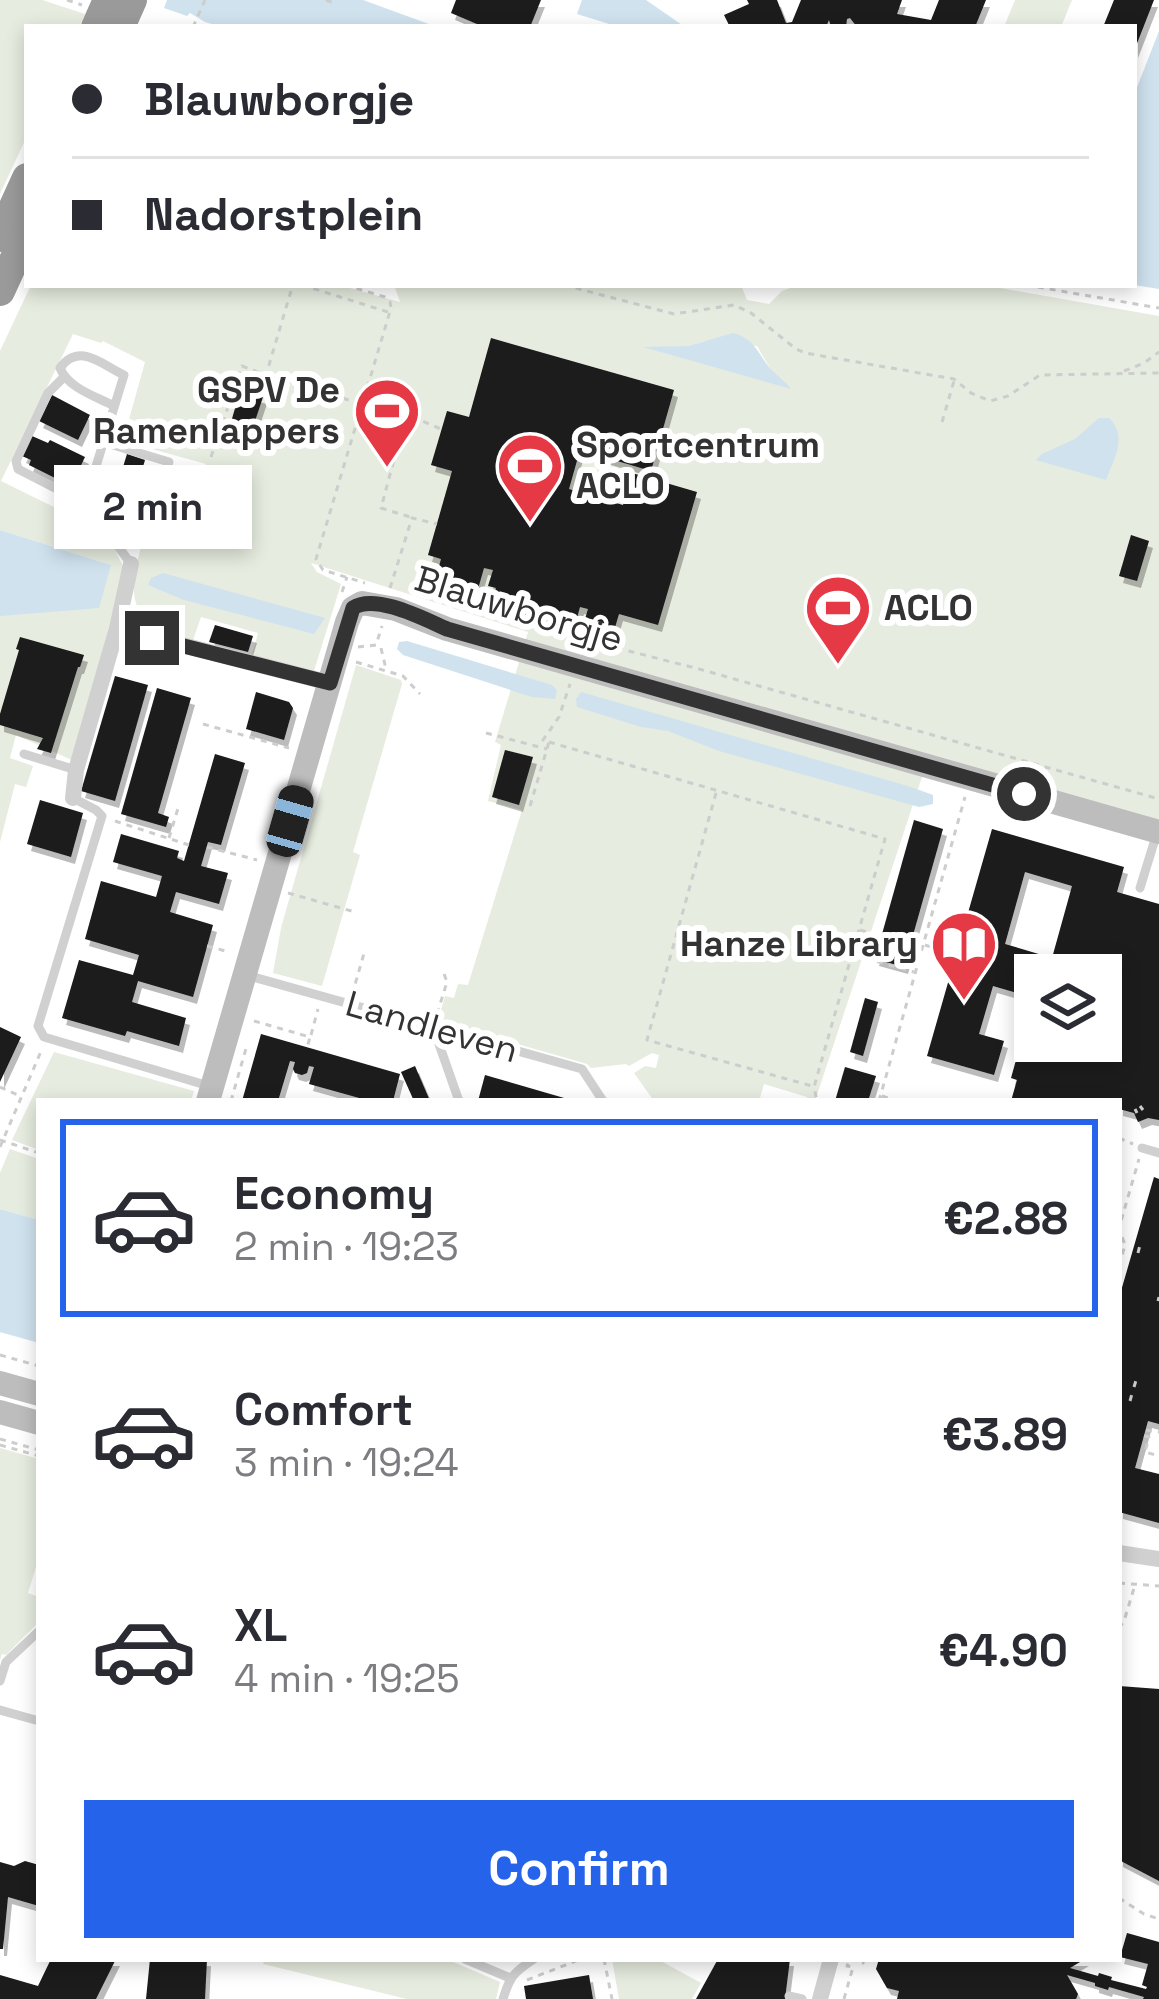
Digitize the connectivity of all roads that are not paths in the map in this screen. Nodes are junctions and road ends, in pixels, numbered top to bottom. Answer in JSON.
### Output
{"nodes":[{"id":1,"x":24,"y":185,"type":"edge"},
{"id":2,"x":0,"y":237,"type":"edge"},
{"id":3,"x":24,"y":239,"type":"edge"},
{"id":4,"x":0,"y":291,"type":"edge"},
{"id":5,"x":64,"y":377,"type":"junction"},
{"id":6,"x":114,"y":406,"type":"junction"},
{"id":7,"x":104,"y":442,"type":"junction"},
{"id":8,"x":88,"y":505,"type":"junction"},
{"id":9,"x":146,"y":538,"type":"dead end"},
{"id":10,"x":131,"y":564,"type":"joint"},
{"id":11,"x":117,"y":628,"type":"junction"},
{"id":12,"x":330,"y":683,"type":"junction"},
{"id":13,"x":24,"y":754,"type":"dead end"},
{"id":14,"x":76,"y":770,"type":"junction"},
{"id":15,"x":73,"y":799,"type":"joint"},
{"id":16,"x":1158,"y":831,"type":"edge"},
{"id":17,"x":1146,"y":867,"type":"junction"},
{"id":18,"x":1159,"y":871,"type":"edge"},
{"id":19,"x":1139,"y":888,"type":"dead end"},
{"id":20,"x":242,"y":965,"type":"junction"},
{"id":21,"x":433,"y":1027,"type":"junction"},
{"id":22,"x":210,"y":1094,"type":"edge"},
{"id":23,"x":458,"y":1098,"type":"edge"},
{"id":24,"x":600,"y":1098,"type":"edge"},
{"id":25,"x":1142,"y":1148,"type":"road end"},
{"id":26,"x":1159,"y":1153,"type":"edge"},
{"id":27,"x":0,"y":1383,"type":"edge"},
{"id":28,"x":36,"y":1393,"type":"edge"},
{"id":29,"x":0,"y":1412,"type":"edge"},
{"id":30,"x":36,"y":1422,"type":"edge"},
{"id":31,"x":1122,"y":1553,"type":"edge"},
{"id":32,"x":1159,"y":1559,"type":"edge"},
{"id":33,"x":36,"y":1634,"type":"edge"},
{"id":34,"x":0,"y":1681,"type":"edge"},
{"id":35,"x":0,"y":1710,"type":"edge"},
{"id":36,"x":36,"y":1720,"type":"edge"},
{"id":37,"x":472,"y":1962,"type":"edge"},
{"id":38,"x":530,"y":1962,"type":"edge"},
{"id":39,"x":830,"y":1962,"type":"edge"},
{"id":40,"x":510,"y":1978,"type":"junction"},
{"id":41,"x":789,"y":1996,"type":"edge"},
{"id":42,"x":503,"y":1999,"type":"edge"},
{"id":43,"x":802,"y":1999,"type":"edge"},
{"id":44,"x":820,"y":1999,"type":"edge"}],
"edges":[{"from":1,"to":2,"type":"highway"},
{"from":3,"to":4,"type":"highway"},
{"from":5,"to":6,"type":"lane"},
{"from":5,"to":6,"type":"lane"},
{"from":5,"to":8,"type":"lane"},
{"from":6,"to":7,"type":"lane"},
{"from":7,"to":8,"type":"lane"},
{"from":7,"to":9,"type":"lane"},
{"from":8,"to":10,"type":"lane"},
{"from":10,"to":11,"type":"street"},
{"from":11,"to":12,"type":"street"},
{"from":11,"to":14,"type":"street"},
{"from":12,"to":16,"type":"street","name":"Blauwborgje"},
{"from":12,"to":20,"type":"street","name":"Blauwborgje"},
{"from":13,"to":14,"type":"lane"},
{"from":14,"to":15,"type":"street"},
{"from":15,"to":22,"type":"lane"},
{"from":16,"to":17,"type":"lane"},
{"from":17,"to":18,"type":"lane"},
{"from":17,"to":19,"type":"lane"},
{"from":20,"to":21,"type":"lane","name":"Landleven"},
{"from":20,"to":22,"type":"street","name":"Blauwborgje"},
{"from":21,"to":23,"type":"lane"},
{"from":21,"to":24,"type":"lane","name":"Landleven"},
{"from":25,"to":26,"type":"lane"},
{"from":27,"to":28,"type":"street"},
{"from":29,"to":30,"type":"street"},
{"from":31,"to":32,"type":"street"},
{"from":33,"to":34,"type":"lane"},
{"from":35,"to":36,"type":"lane"},
{"from":37,"to":40,"type":"lane"},
{"from":38,"to":40,"type":"lane"},
{"from":39,"to":44,"type":"street"},
{"from":40,"to":42,"type":"lane"},
{"from":41,"to":43,"type":"lane"}]}
